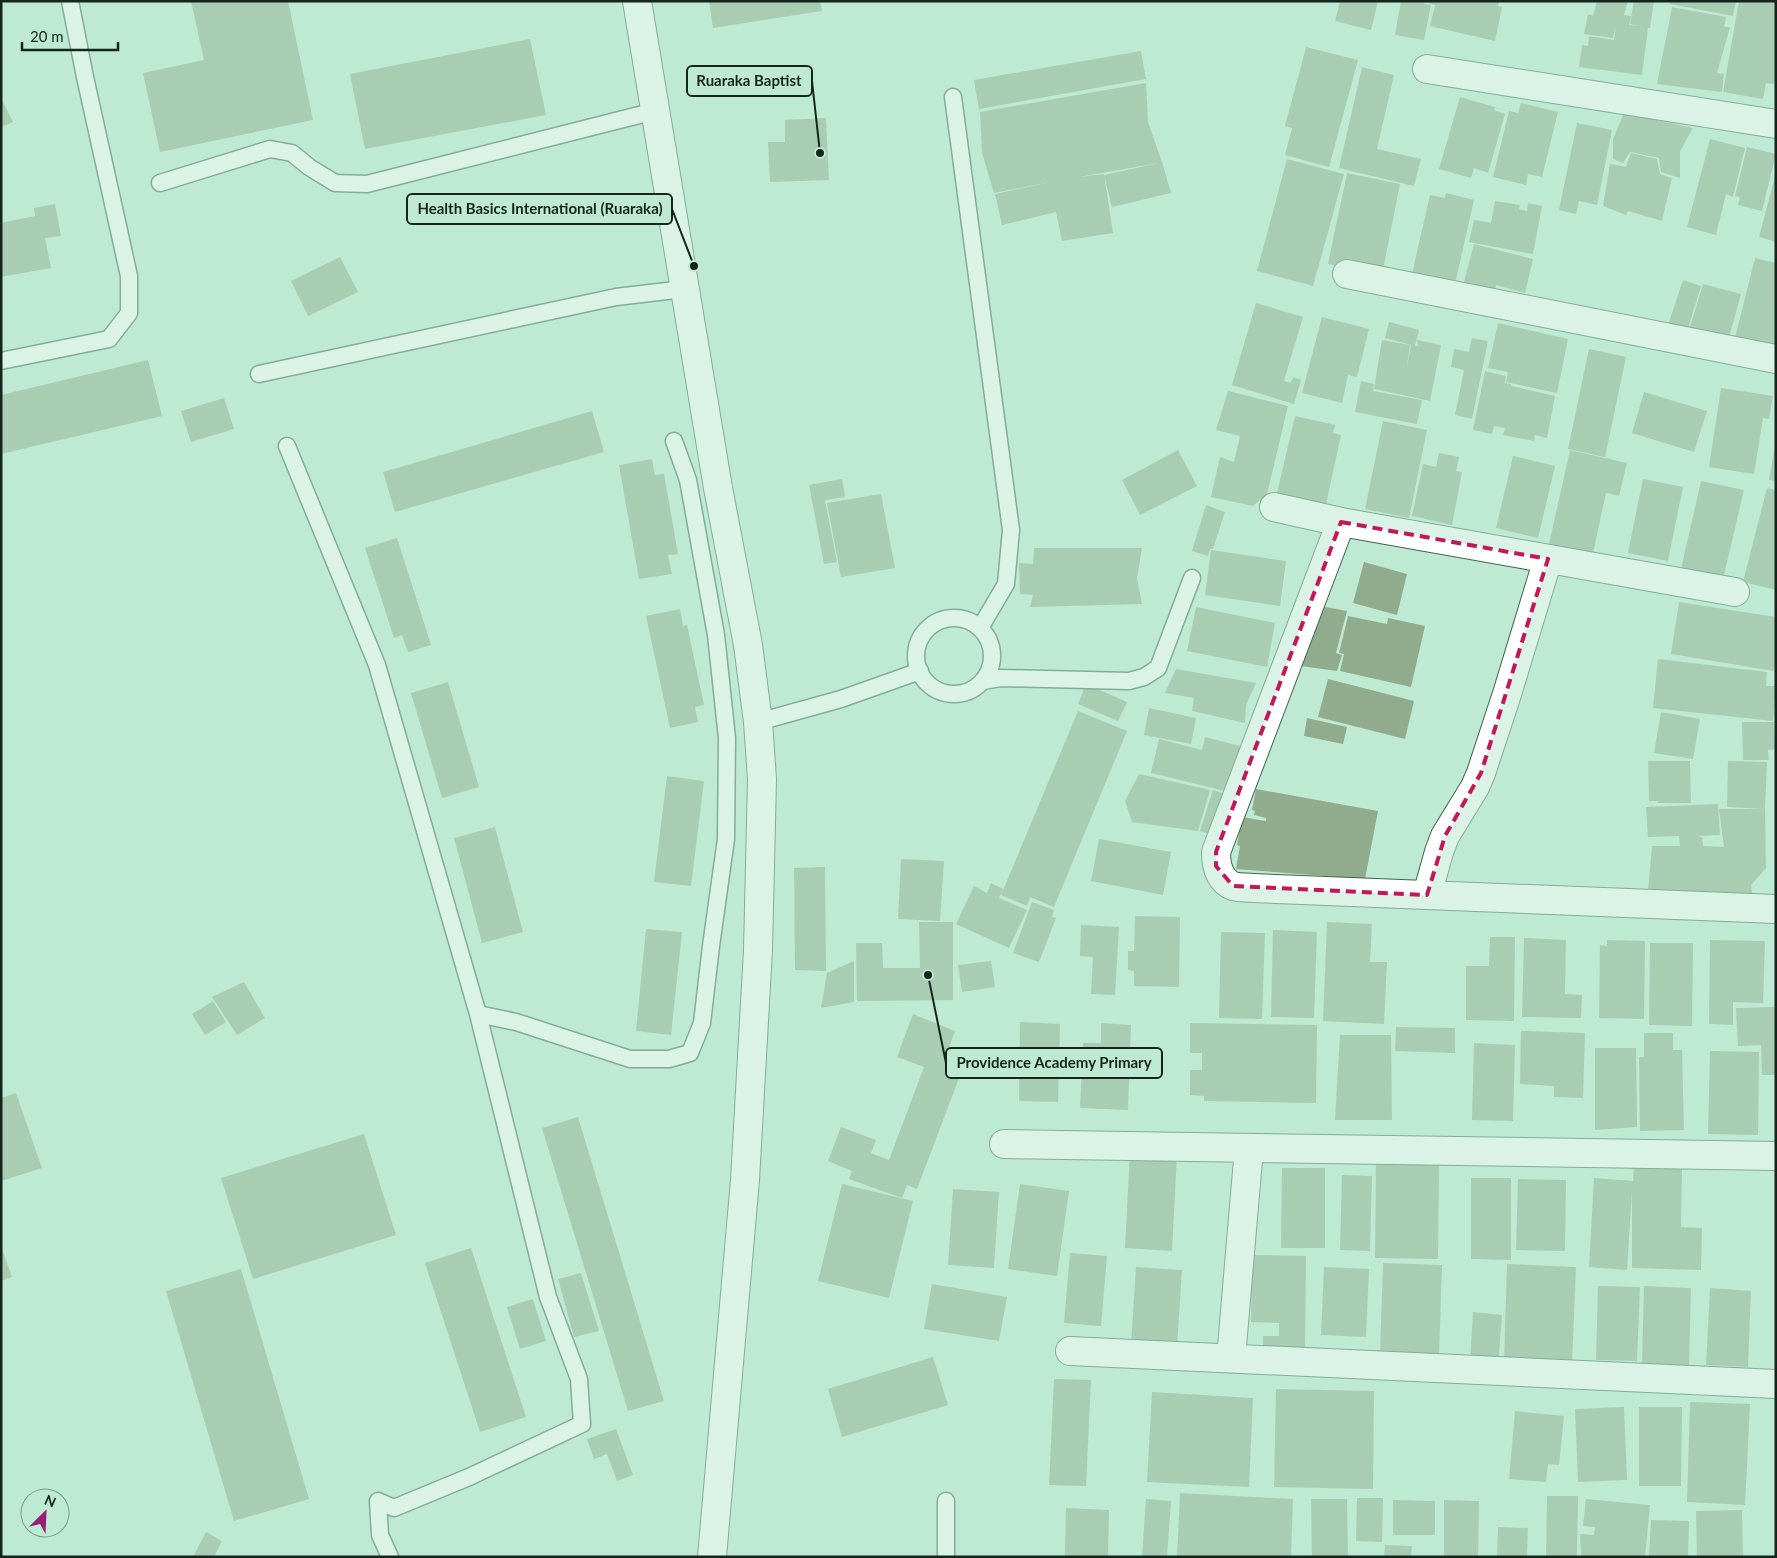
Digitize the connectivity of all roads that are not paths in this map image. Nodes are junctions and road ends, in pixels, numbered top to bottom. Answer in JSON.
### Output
{"nodes":[{"id":1,"x":70,"y":1,"type":"edge"},
{"id":2,"x":637,"y":1,"type":"edge"},
{"id":3,"x":1427,"y":69,"type":"dead end"},
{"id":4,"x":953,"y":97,"type":"dead end"},
{"id":5,"x":655,"y":111,"type":"junction"},
{"id":6,"x":1776,"y":124,"type":"edge"},
{"id":7,"x":160,"y":183,"type":"dead end"},
{"id":8,"x":1347,"y":274,"type":"dead end"},
{"id":9,"x":684,"y":289,"type":"junction"},
{"id":10,"x":1776,"y":359,"type":"edge"},
{"id":11,"x":1,"y":361,"type":"edge"},
{"id":12,"x":259,"y":374,"type":"dead end"},
{"id":13,"x":674,"y":441,"type":"dead end"},
{"id":14,"x":287,"y":446,"type":"dead end"},
{"id":15,"x":1274,"y":507,"type":"dead end"},
{"id":16,"x":1341,"y":522,"type":"junction"},
{"id":17,"x":1548,"y":559,"type":"junction"},
{"id":18,"x":1192,"y":578,"type":"dead end"},
{"id":19,"x":1735,"y":592,"type":"dead end"},
{"id":20,"x":980,"y":628,"type":"junction"},
{"id":21,"x":920,"y":671,"type":"junction"},
{"id":22,"x":983,"y":681,"type":"junction"},
{"id":23,"x":758,"y":722,"type":"junction"},
{"id":24,"x":1427,"y":895,"type":"junction"},
{"id":25,"x":1776,"y":909,"type":"edge"},
{"id":26,"x":478,"y":1014,"type":"junction"},
{"id":27,"x":1004,"y":1144,"type":"dead end"},
{"id":28,"x":1249,"y":1148,"type":"junction"},
{"id":29,"x":1776,"y":1156,"type":"edge"},
{"id":30,"x":1070,"y":1351,"type":"dead end"},
{"id":31,"x":1231,"y":1358,"type":"junction"},
{"id":32,"x":1776,"y":1384,"type":"edge"},
{"id":33,"x":946,"y":1501,"type":"dead end"},
{"id":34,"x":390,"y":1557,"type":"edge"},
{"id":35,"x":712,"y":1557,"type":"edge"},
{"id":36,"x":946,"y":1557,"type":"edge"}],
"edges":[{"from":1,"to":11,"type":"lane"},
{"from":2,"to":5,"type":"street"},
{"from":3,"to":6,"type":"street"},
{"from":4,"to":20,"type":"lane"},
{"from":5,"to":7,"type":"lane"},
{"from":5,"to":9,"type":"street"},
{"from":8,"to":10,"type":"street"},
{"from":9,"to":12,"type":"lane"},
{"from":9,"to":23,"type":"street"},
{"from":13,"to":26,"type":"lane"},
{"from":14,"to":26,"type":"lane"},
{"from":15,"to":16,"type":"street"},
{"from":16,"to":17,"type":"street"},
{"from":16,"to":24,"type":"street"},
{"from":17,"to":19,"type":"street"},
{"from":17,"to":24,"type":"street"},
{"from":18,"to":22,"type":"lane"},
{"from":20,"to":21,"type":"lane"},
{"from":20,"to":22,"type":"lane"},
{"from":21,"to":22,"type":"lane"},
{"from":21,"to":23,"type":"lane"},
{"from":23,"to":35,"type":"street"},
{"from":24,"to":25,"type":"street"},
{"from":26,"to":34,"type":"lane"},
{"from":27,"to":28,"type":"street"},
{"from":28,"to":29,"type":"street"},
{"from":28,"to":31,"type":"street"},
{"from":30,"to":31,"type":"street"},
{"from":31,"to":32,"type":"street"},
{"from":33,"to":36,"type":"lane"}]}
